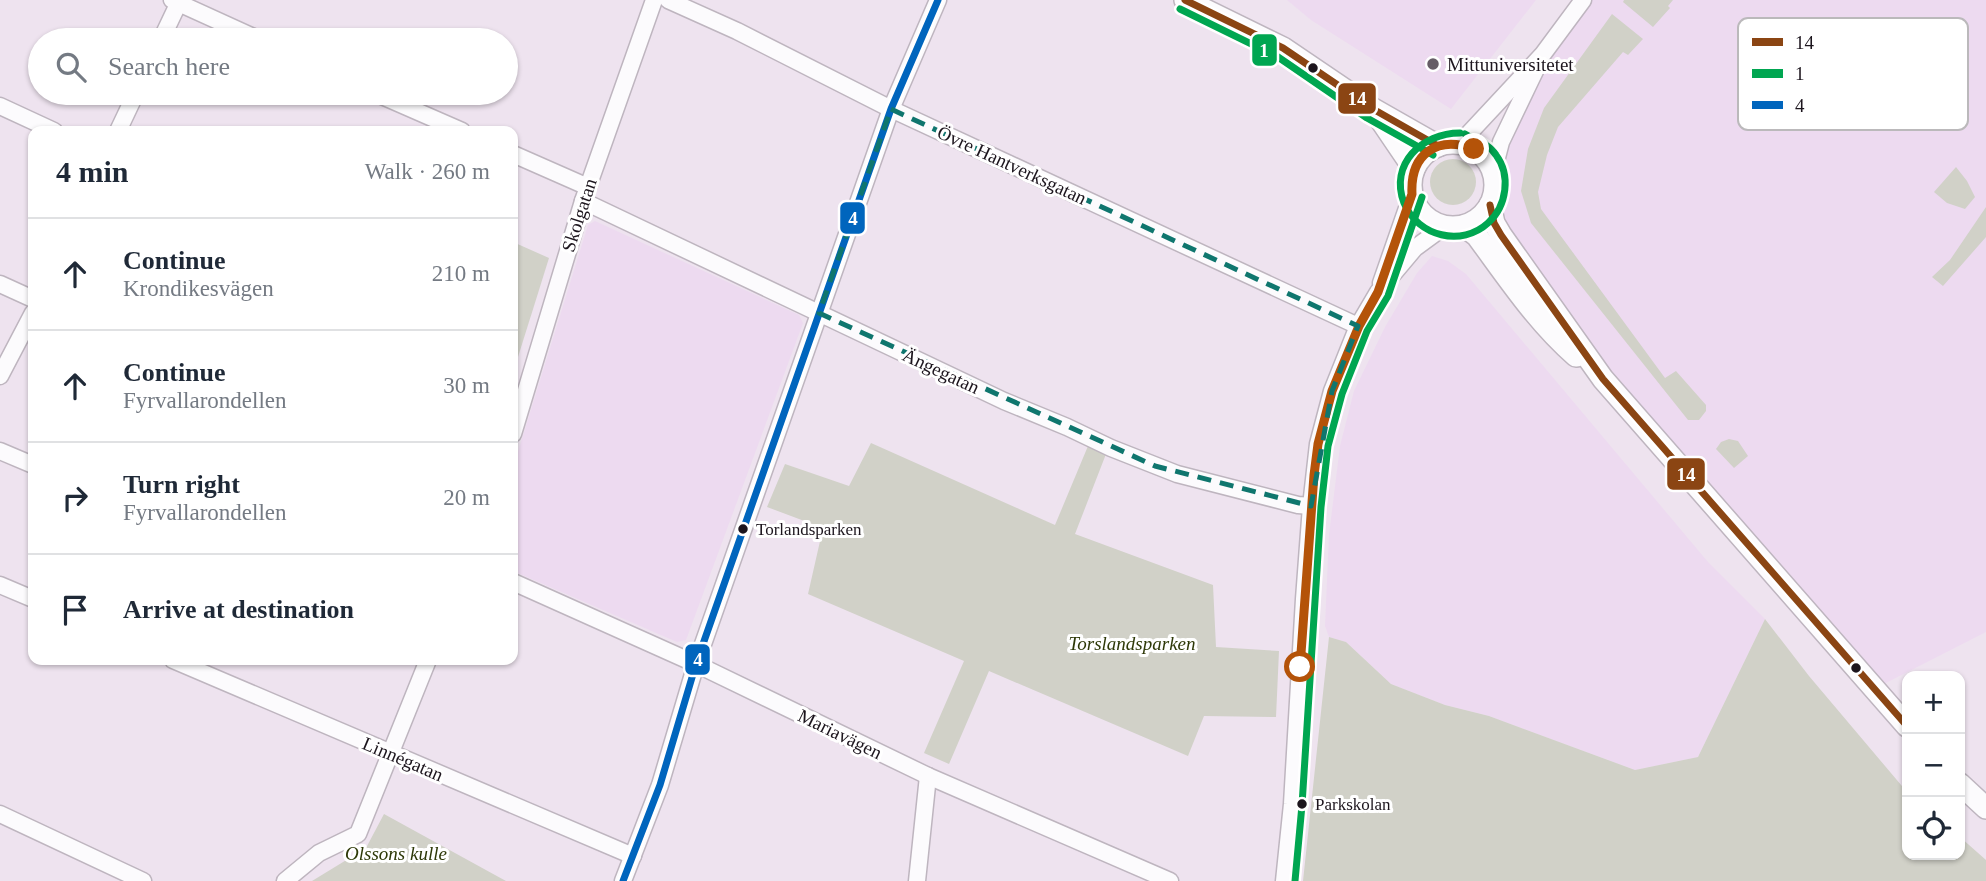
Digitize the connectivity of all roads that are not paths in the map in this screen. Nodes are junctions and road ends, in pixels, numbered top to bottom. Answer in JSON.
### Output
{"nodes":[{"id":1,"x":654,"y":0,"type":"edge"},
{"id":2,"x":668,"y":0,"type":"edge"},
{"id":3,"x":939,"y":0,"type":"edge"},
{"id":4,"x":1185,"y":0,"type":"edge"},
{"id":5,"x":1583,"y":0,"type":"edge"},
{"id":6,"x":177,"y":1,"type":"edge"},
{"id":7,"x":166,"y":28,"type":"edge"},
{"id":8,"x":234,"y":28,"type":"edge"},
{"id":9,"x":1543,"y":54,"type":"junction"},
{"id":10,"x":130,"y":105,"type":"edge"},
{"id":11,"x":402,"y":105,"type":"edge"},
{"id":12,"x":0,"y":106,"type":"edge"},
{"id":13,"x":891,"y":109,"type":"junction"},
{"id":14,"x":1373,"y":109,"type":"junction"},
{"id":15,"x":43,"y":126,"type":"edge"},
{"id":16,"x":120,"y":126,"type":"edge"},
{"id":17,"x":451,"y":126,"type":"edge"},
{"id":18,"x":1460,"y":144,"type":"junction"},
{"id":19,"x":1438,"y":146,"type":"junction"},
{"id":20,"x":518,"y":157,"type":"edge"},
{"id":21,"x":1414,"y":169,"type":"junction"},
{"id":22,"x":1493,"y":173,"type":"junction"},
{"id":23,"x":585,"y":194,"type":"junction"},
{"id":24,"x":1412,"y":194,"type":"junction"},
{"id":25,"x":1490,"y":205,"type":"junction"},
{"id":26,"x":1455,"y":226,"type":"junction"},
{"id":27,"x":0,"y":284,"type":"edge"},
{"id":28,"x":1378,"y":292,"type":"junction"},
{"id":29,"x":28,"y":297,"type":"edge"},
{"id":30,"x":819,"y":313,"type":"junction"},
{"id":31,"x":28,"y":323,"type":"edge"},
{"id":32,"x":1359,"y":326,"type":"junction"},
{"id":33,"x":0,"y":376,"type":"edge"},
{"id":34,"x":1603,"y":379,"type":"junction"},
{"id":35,"x":518,"y":417,"type":"edge"},
{"id":36,"x":0,"y":451,"type":"edge"},
{"id":37,"x":28,"y":463,"type":"edge"},
{"id":38,"x":1311,"y":506,"type":"junction"},
{"id":39,"x":518,"y":584,"type":"edge"},
{"id":40,"x":0,"y":585,"type":"edge"},
{"id":41,"x":28,"y":597,"type":"edge"},
{"id":42,"x":696,"y":664,"type":"junction"},
{"id":43,"x":185,"y":665,"type":"edge"},
{"id":44,"x":426,"y":665,"type":"edge"},
{"id":45,"x":1902,"y":720,"type":"edge"},
{"id":46,"x":391,"y":754,"type":"junction"},
{"id":47,"x":928,"y":776,"type":"junction"},
{"id":48,"x":1965,"y":789,"type":"edge"},
{"id":49,"x":1986,"y":808,"type":"edge"},
{"id":50,"x":0,"y":814,"type":"edge"},
{"id":51,"x":633,"y":856,"type":"junction"},
{"id":52,"x":143,"y":881,"type":"edge"},
{"id":53,"x":285,"y":881,"type":"edge"},
{"id":54,"x":623,"y":881,"type":"edge"},
{"id":55,"x":917,"y":881,"type":"edge"},
{"id":56,"x":1170,"y":881,"type":"edge"},
{"id":57,"x":1283,"y":881,"type":"edge"}],
"edges":[{"from":1,"to":23,"type":"street","name":"Skolgatan"},
{"from":2,"to":13,"type":"street","name":"Övre Hantverksgatan"},
{"from":3,"to":13,"type":"street"},
{"from":4,"to":14,"type":"main road"},
{"from":5,"to":9,"type":"street"},
{"from":6,"to":7,"type":"street"},
{"from":6,"to":8,"type":"street"},
{"from":9,"to":18,"type":"street"},
{"from":9,"to":22,"type":"street"},
{"from":10,"to":16,"type":"street"},
{"from":11,"to":17,"type":"street"},
{"from":12,"to":15,"type":"street"},
{"from":13,"to":30,"type":"street"},
{"from":13,"to":32,"type":"street","name":"Övre Hantverksgatan"},
{"from":14,"to":19,"type":"main road"},
{"from":14,"to":21,"type":"main road"},
{"from":18,"to":19,"type":"main road"},
{"from":18,"to":22,"type":"main road"},
{"from":19,"to":21,"type":"main road"},
{"from":20,"to":23,"type":"street","name":"Ängegatan"},
{"from":21,"to":24,"type":"main road"},
{"from":22,"to":25,"type":"main road"},
{"from":23,"to":30,"type":"street","name":"Ängegatan"},
{"from":23,"to":35,"type":"street","name":"Skolgatan"},
{"from":24,"to":26,"type":"main road"},
{"from":24,"to":28,"type":"street"},
{"from":25,"to":26,"type":"main road"},
{"from":25,"to":34,"type":"main road"},
{"from":26,"to":28,"type":"street"},
{"from":26,"to":34,"type":"main road"},
{"from":27,"to":29,"type":"street"},
{"from":28,"to":32,"type":"street"},
{"from":30,"to":38,"type":"street","name":"Ängegatan"},
{"from":30,"to":42,"type":"street"},
{"from":31,"to":33,"type":"street"},
{"from":32,"to":38,"type":"street"},
{"from":34,"to":45,"type":"main road"},
{"from":36,"to":37,"type":"street"},
{"from":38,"to":57,"type":"street"},
{"from":39,"to":42,"type":"street","name":"Mariavägen"},
{"from":40,"to":41,"type":"street"},
{"from":42,"to":47,"type":"street","name":"Mariavägen"},
{"from":42,"to":51,"type":"street"},
{"from":43,"to":46,"type":"street","name":"Linnégatan"},
{"from":44,"to":46,"type":"street"},
{"from":46,"to":51,"type":"street","name":"Linnégatan"},
{"from":46,"to":53,"type":"street"},
{"from":47,"to":55,"type":"street"},
{"from":47,"to":56,"type":"street","name":"Mariavägen"},
{"from":48,"to":49,"type":"main road"},
{"from":50,"to":52,"type":"street"},
{"from":51,"to":54,"type":"street"}]}
